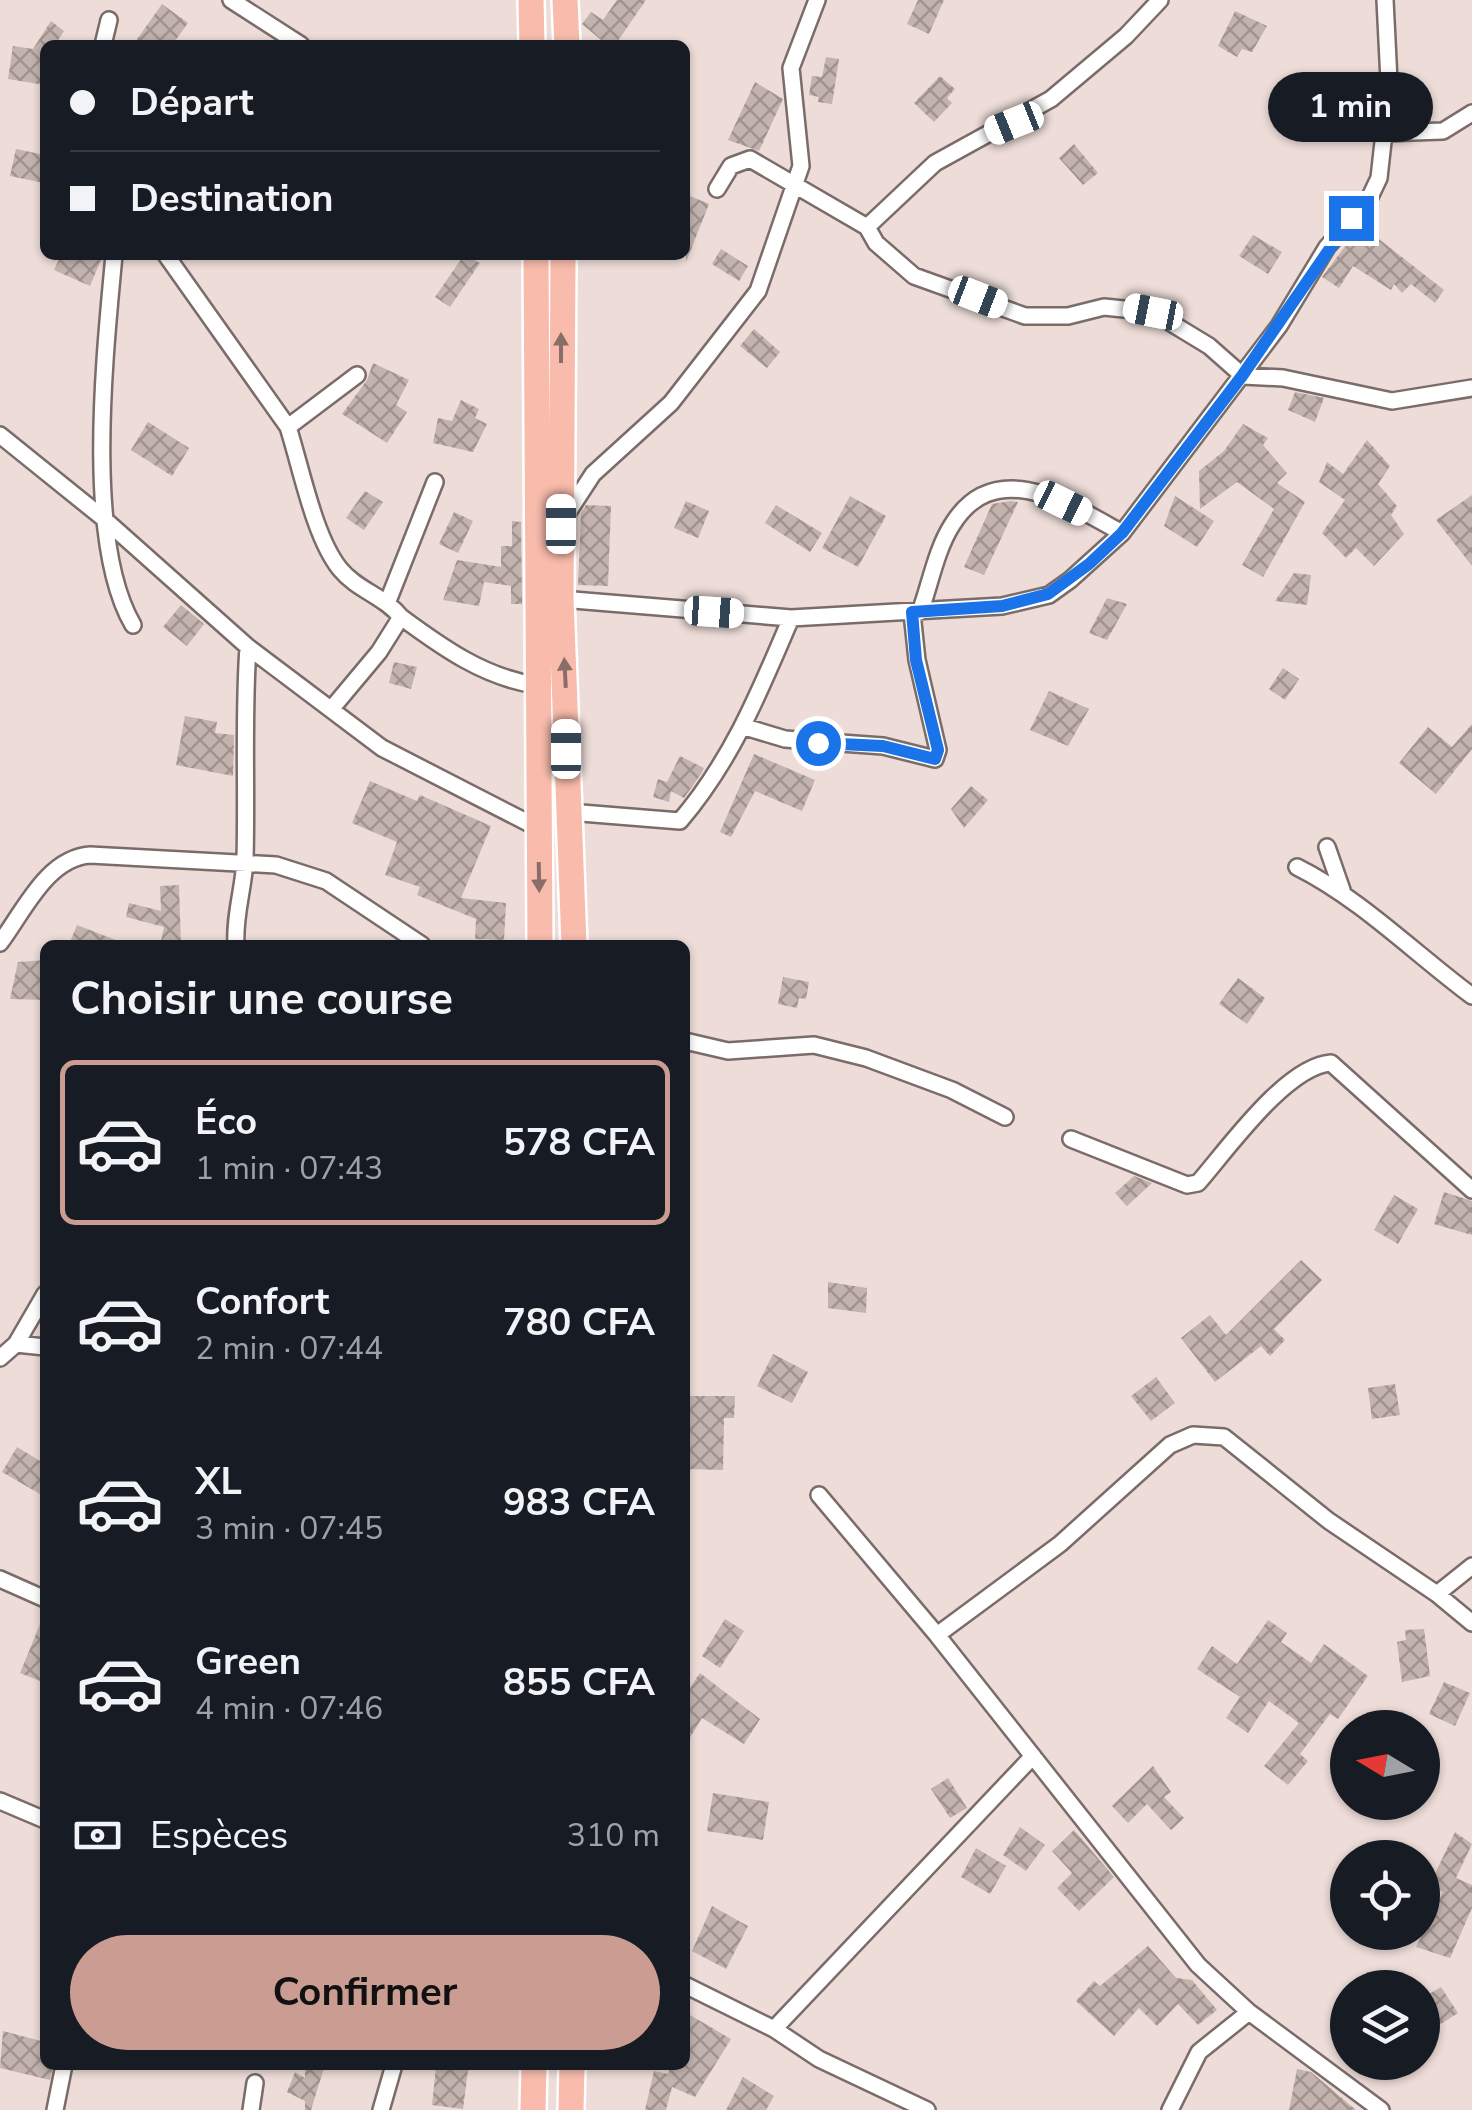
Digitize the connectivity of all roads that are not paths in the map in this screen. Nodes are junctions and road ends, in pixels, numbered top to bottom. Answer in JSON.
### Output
{"nodes":[{"id":1,"x":231,"y":0,"type":"edge"},
{"id":2,"x":530,"y":0,"type":"edge"},
{"id":3,"x":565,"y":0,"type":"edge"},
{"id":4,"x":817,"y":0,"type":"edge"},
{"id":5,"x":1160,"y":0,"type":"edge"},
{"id":6,"x":1386,"y":0,"type":"edge"},
{"id":7,"x":109,"y":20,"type":"dead end"},
{"id":8,"x":103,"y":40,"type":"edge"},
{"id":9,"x":293,"y":40,"type":"edge"},
{"id":10,"x":532,"y":40,"type":"edge"},
{"id":11,"x":567,"y":40,"type":"edge"},
{"id":12,"x":1472,"y":113,"type":"edge"},
{"id":13,"x":1384,"y":134,"type":"junction"},
{"id":14,"x":795,"y":186,"type":"junction"},
{"id":15,"x":717,"y":189,"type":"dead end"},
{"id":16,"x":867,"y":227,"type":"junction"},
{"id":17,"x":114,"y":260,"type":"edge"},
{"id":18,"x":170,"y":260,"type":"edge"},
{"id":19,"x":536,"y":260,"type":"edge"},
{"id":20,"x":563,"y":260,"type":"edge"},
{"id":21,"x":357,"y":375,"type":"dead end"},
{"id":22,"x":1242,"y":376,"type":"junction"},
{"id":23,"x":1472,"y":388,"type":"edge"},
{"id":24,"x":288,"y":428,"type":"junction"},
{"id":25,"x":0,"y":435,"type":"edge"},
{"id":26,"x":435,"y":482,"type":"dead end"},
{"id":27,"x":104,"y":518,"type":"junction"},
{"id":28,"x":561,"y":524,"type":"junction"},
{"id":29,"x":1122,"y":533,"type":"junction"},
{"id":30,"x":561,"y":599,"type":"junction"},
{"id":31,"x":388,"y":601,"type":"junction"},
{"id":32,"x":916,"y":612,"type":"junction"},
{"id":33,"x":401,"y":617,"type":"junction"},
{"id":34,"x":791,"y":618,"type":"junction"},
{"id":35,"x":132,"y":626,"type":"dead end"},
{"id":36,"x":248,"y":647,"type":"junction"},
{"id":37,"x":535,"y":686,"type":"junction"},
{"id":38,"x":333,"y":707,"type":"junction"},
{"id":39,"x":745,"y":726,"type":"junction"},
{"id":40,"x":569,"y":812,"type":"junction"},
{"id":41,"x":538,"y":828,"type":"junction"},
{"id":42,"x":1327,"y":847,"type":"dead end"},
{"id":43,"x":245,"y":863,"type":"junction"},
{"id":44,"x":1297,"y":867,"type":"dead end"},
{"id":45,"x":1342,"y":890,"type":"junction"},
{"id":46,"x":236,"y":940,"type":"edge"},
{"id":47,"x":414,"y":940,"type":"edge"},
{"id":48,"x":540,"y":940,"type":"edge"},
{"id":49,"x":574,"y":940,"type":"edge"},
{"id":50,"x":0,"y":943,"type":"edge"},
{"id":51,"x":1472,"y":996,"type":"edge"},
{"id":52,"x":690,"y":1042,"type":"edge"},
{"id":53,"x":1005,"y":1118,"type":"dead end"},
{"id":54,"x":1070,"y":1140,"type":"dead end"},
{"id":55,"x":1472,"y":1190,"type":"edge"},
{"id":56,"x":40,"y":1303,"type":"edge"},
{"id":57,"x":16,"y":1344,"type":"junction"},
{"id":58,"x":40,"y":1347,"type":"edge"},
{"id":59,"x":0,"y":1358,"type":"edge"},
{"id":60,"x":819,"y":1495,"type":"dead end"},
{"id":61,"x":1472,"y":1566,"type":"edge"},
{"id":62,"x":0,"y":1579,"type":"edge"},
{"id":63,"x":1437,"y":1594,"type":"junction"},
{"id":64,"x":40,"y":1597,"type":"edge"},
{"id":65,"x":1472,"y":1623,"type":"edge"},
{"id":66,"x":938,"y":1635,"type":"junction"},
{"id":67,"x":1033,"y":1756,"type":"junction"},
{"id":68,"x":0,"y":1802,"type":"edge"},
{"id":69,"x":40,"y":1818,"type":"edge"},
{"id":70,"x":690,"y":1988,"type":"edge"},
{"id":71,"x":1249,"y":2012,"type":"junction"},
{"id":72,"x":774,"y":2030,"type":"junction"},
{"id":73,"x":63,"y":2070,"type":"edge"},
{"id":74,"x":393,"y":2070,"type":"edge"},
{"id":75,"x":531,"y":2070,"type":"edge"},
{"id":76,"x":572,"y":2070,"type":"edge"},
{"id":77,"x":255,"y":2083,"type":"dead end"},
{"id":78,"x":56,"y":2110,"type":"edge"},
{"id":79,"x":252,"y":2110,"type":"edge"},
{"id":80,"x":381,"y":2110,"type":"edge"},
{"id":81,"x":533,"y":2110,"type":"edge"},
{"id":82,"x":571,"y":2110,"type":"edge"},
{"id":83,"x":927,"y":2110,"type":"edge"},
{"id":84,"x":1170,"y":2110,"type":"edge"},
{"id":85,"x":1381,"y":2110,"type":"edge"}],
"edges":[{"from":1,"to":9,"type":"street"},
{"from":2,"to":10,"type":"main road"},
{"from":3,"to":11,"type":"main road"},
{"from":4,"to":14,"type":"street"},
{"from":5,"to":16,"type":"street"},
{"from":6,"to":13,"type":"street"},
{"from":7,"to":8,"type":"street"},
{"from":12,"to":13,"type":"street"},
{"from":13,"to":22,"type":"street"},
{"from":14,"to":15,"type":"street"},
{"from":14,"to":16,"type":"street"},
{"from":14,"to":28,"type":"street"},
{"from":16,"to":22,"type":"street"},
{"from":17,"to":27,"type":"street"},
{"from":18,"to":24,"type":"street"},
{"from":19,"to":37,"type":"main road"},
{"from":28,"to":20,"type":"main road","one_way":true},
{"from":21,"to":24,"type":"street"},
{"from":22,"to":23,"type":"street"},
{"from":22,"to":29,"type":"street"},
{"from":24,"to":31,"type":"street"},
{"from":25,"to":27,"type":"street"},
{"from":26,"to":31,"type":"street"},
{"from":27,"to":35,"type":"street"},
{"from":27,"to":36,"type":"street"},
{"from":28,"to":30,"type":"main road"},
{"from":29,"to":32,"type":"street"},
{"from":29,"to":32,"type":"street"},
{"from":30,"to":34,"type":"street"},
{"from":40,"to":30,"type":"main road","one_way":true},
{"from":31,"to":33,"type":"street"},
{"from":32,"to":34,"type":"street"},
{"from":32,"to":39,"type":"street"},
{"from":33,"to":37,"type":"street"},
{"from":33,"to":38,"type":"street"},
{"from":34,"to":39,"type":"street"},
{"from":36,"to":38,"type":"street"},
{"from":36,"to":43,"type":"street"},
{"from":37,"to":41,"type":"main road"},
{"from":38,"to":41,"type":"street"},
{"from":39,"to":40,"type":"street"},
{"from":40,"to":49,"type":"main road"},
{"from":41,"to":48,"type":"main road","one_way":true},
{"from":42,"to":45,"type":"street"},
{"from":43,"to":46,"type":"street"},
{"from":43,"to":47,"type":"street"},
{"from":43,"to":50,"type":"street"},
{"from":44,"to":45,"type":"street"},
{"from":45,"to":51,"type":"street"},
{"from":52,"to":53,"type":"street"},
{"from":54,"to":55,"type":"street"},
{"from":56,"to":57,"type":"street"},
{"from":57,"to":58,"type":"street"},
{"from":57,"to":59,"type":"street"},
{"from":60,"to":66,"type":"street"},
{"from":61,"to":63,"type":"street"},
{"from":62,"to":64,"type":"street"},
{"from":63,"to":65,"type":"street"},
{"from":63,"to":66,"type":"street"},
{"from":66,"to":67,"type":"street"},
{"from":67,"to":71,"type":"street"},
{"from":67,"to":72,"type":"street"},
{"from":68,"to":69,"type":"street"},
{"from":70,"to":72,"type":"street"},
{"from":71,"to":84,"type":"street"},
{"from":71,"to":85,"type":"street"},
{"from":72,"to":83,"type":"street"},
{"from":73,"to":78,"type":"street"},
{"from":74,"to":80,"type":"street"},
{"from":75,"to":81,"type":"main road"},
{"from":76,"to":82,"type":"main road"},
{"from":77,"to":79,"type":"street"}]}
